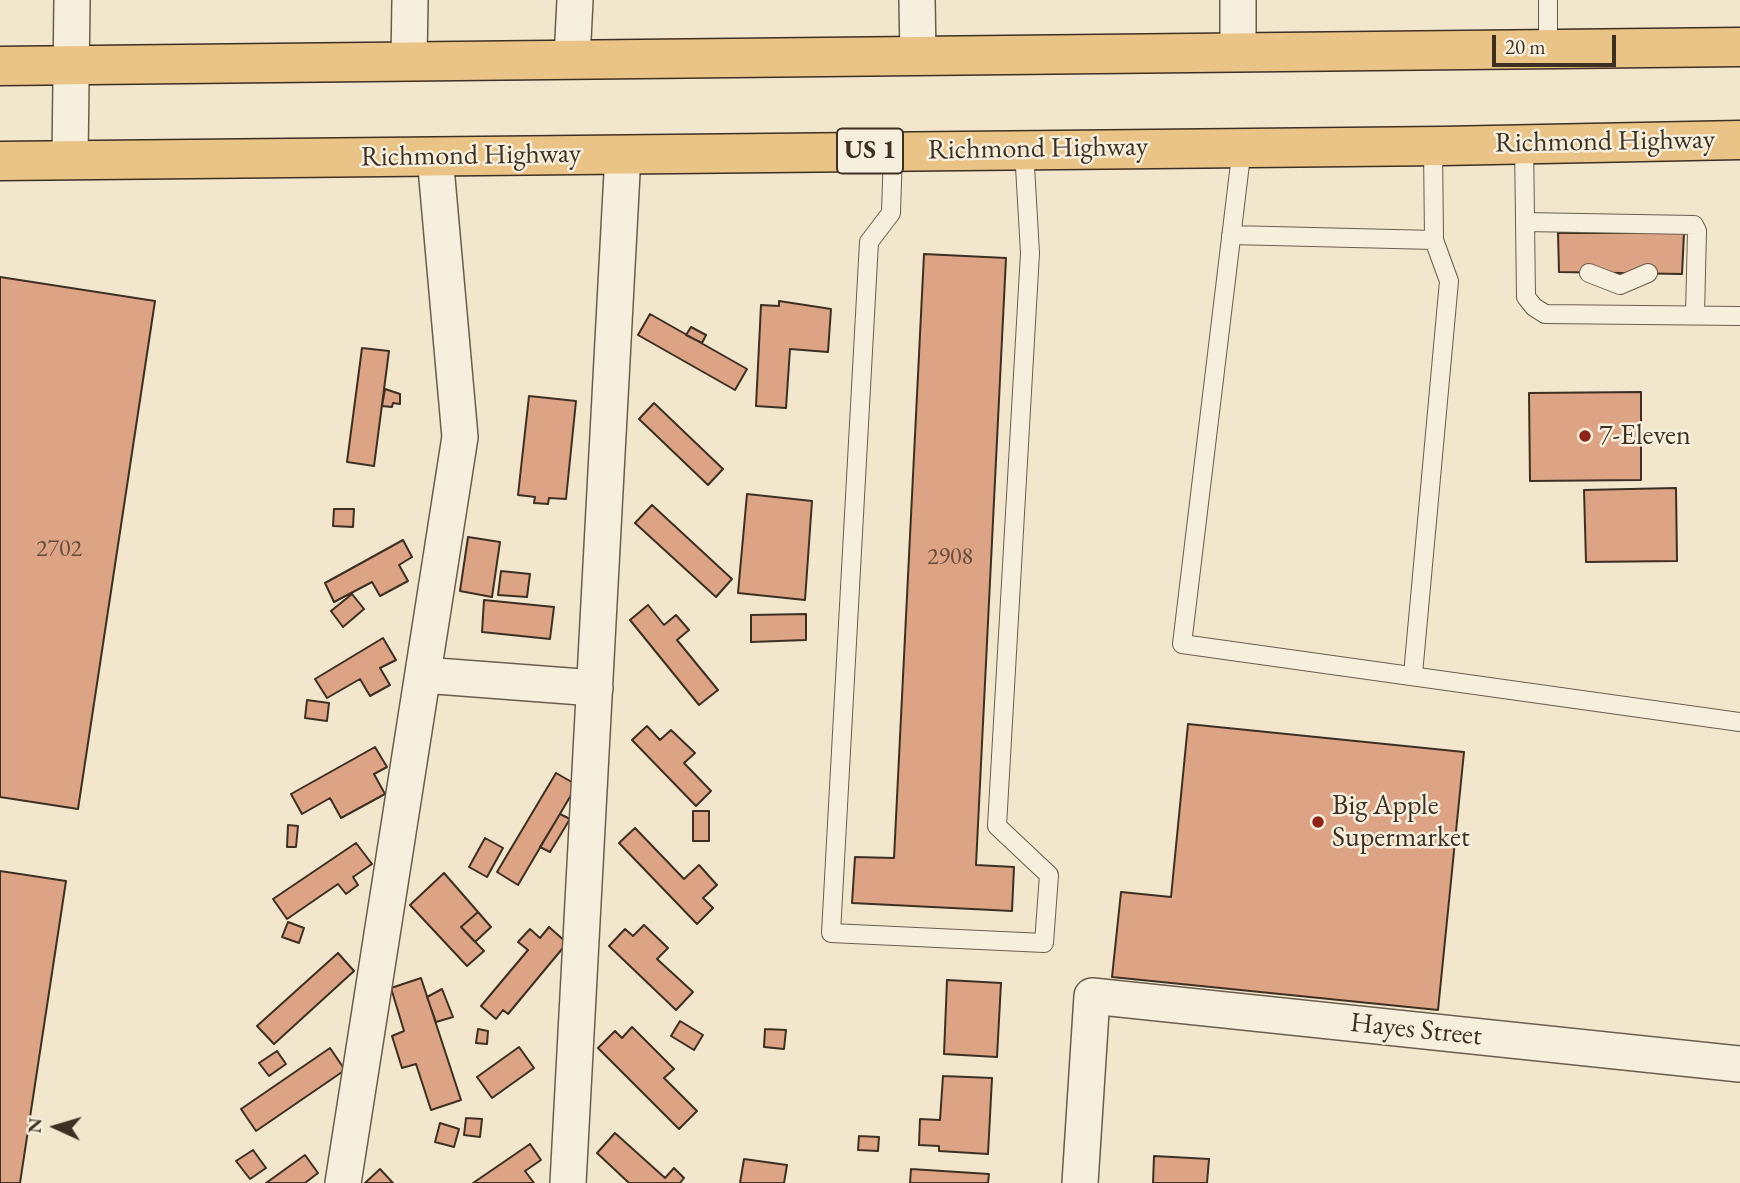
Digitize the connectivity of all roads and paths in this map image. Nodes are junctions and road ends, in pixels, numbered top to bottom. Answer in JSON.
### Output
{"nodes":[{"id":1,"x":72,"y":0,"type":"edge"},
{"id":2,"x":410,"y":0,"type":"edge"},
{"id":3,"x":575,"y":0,"type":"edge"},
{"id":4,"x":917,"y":0,"type":"edge"},
{"id":5,"x":1238,"y":0,"type":"edge"},
{"id":6,"x":1548,"y":0,"type":"edge"},
{"id":7,"x":1740,"y":47,"type":"edge"},
{"id":8,"x":1548,"y":50,"type":"junction"},
{"id":9,"x":1238,"y":53,"type":"junction"},
{"id":10,"x":918,"y":55,"type":"junction"},
{"id":11,"x":572,"y":59,"type":"junction"},
{"id":12,"x":409,"y":61,"type":"junction"},
{"id":13,"x":0,"y":66,"type":"edge"},
{"id":14,"x":71,"y":66,"type":"junction"},
{"id":15,"x":1740,"y":140,"type":"edge"},
{"id":16,"x":1524,"y":142,"type":"junction"},
{"id":17,"x":1433,"y":146,"type":"junction"},
{"id":18,"x":1242,"y":147,"type":"junction"},
{"id":19,"x":1024,"y":149,"type":"junction"},
{"id":20,"x":893,"y":150,"type":"junction"},
{"id":21,"x":623,"y":154,"type":"junction"},
{"id":22,"x":435,"y":156,"type":"junction"},
{"id":23,"x":70,"y":160,"type":"junction"},
{"id":24,"x":0,"y":161,"type":"edge"},
{"id":25,"x":1525,"y":222,"type":"junction"},
{"id":26,"x":1620,"y":222,"type":"junction"},
{"id":27,"x":1588,"y":233,"type":"dead end"},
{"id":28,"x":1649,"y":233,"type":"dead end"},
{"id":29,"x":1231,"y":235,"type":"junction"},
{"id":30,"x":1434,"y":240,"type":"junction"},
{"id":31,"x":1588,"y":273,"type":"dead end"},
{"id":32,"x":1647,"y":273,"type":"dead end"},
{"id":33,"x":1620,"y":285,"type":"junction"},
{"id":34,"x":1621,"y":315,"type":"junction"},
{"id":35,"x":1695,"y":315,"type":"junction"},
{"id":36,"x":1740,"y":316,"type":"edge"},
{"id":37,"x":1413,"y":674,"type":"junction"},
{"id":38,"x":423,"y":675,"type":"junction"},
{"id":39,"x":595,"y":688,"type":"junction"},
{"id":40,"x":1740,"y":722,"type":"edge"},
{"id":41,"x":1740,"y":1064,"type":"edge"},
{"id":42,"x":343,"y":1183,"type":"edge"},
{"id":43,"x":568,"y":1183,"type":"edge"},
{"id":44,"x":1080,"y":1183,"type":"edge"}],
"edges":[{"from":1,"to":14,"type":"street"},
{"from":2,"to":12,"type":"street"},
{"from":3,"to":11,"type":"street"},
{"from":4,"to":10,"type":"street"},
{"from":5,"to":9,"type":"street"},
{"from":6,"to":8,"type":"lane"},
{"from":7,"to":8,"type":"main road"},
{"from":8,"to":9,"type":"main road"},
{"from":9,"to":10,"type":"main road"},
{"from":10,"to":11,"type":"main road"},
{"from":11,"to":12,"type":"main road"},
{"from":12,"to":14,"type":"main road"},
{"from":13,"to":14,"type":"main road"},
{"from":14,"to":23,"type":"street"},
{"from":15,"to":16,"type":"main road","name":"Richmond Highway","number":"US 1"},
{"from":16,"to":17,"type":"main road","name":"Richmond Highway","number":"US 1"},
{"from":16,"to":25,"type":"lane"},
{"from":17,"to":18,"type":"main road","name":"Richmond Highway","number":"US 1"},
{"from":17,"to":30,"type":"lane"},
{"from":18,"to":19,"type":"main road","name":"Richmond Highway","number":"US 1"},
{"from":18,"to":29,"type":"lane"},
{"from":19,"to":20,"type":"main road","name":"Richmond Highway","number":"US 1"},
{"from":19,"to":20,"type":"lane"},
{"from":20,"to":21,"type":"main road","name":"Richmond Highway","number":"US 1"},
{"from":21,"to":22,"type":"main road","name":"Richmond Highway","number":"US 1"},
{"from":21,"to":39,"type":"street"},
{"from":22,"to":23,"type":"main road","name":"Richmond Highway","number":"US 1"},
{"from":22,"to":38,"type":"street"},
{"from":23,"to":24,"type":"main road","name":"Richmond Highway","number":"US 1"},
{"from":25,"to":26,"type":"lane"},
{"from":25,"to":34,"type":"lane"},
{"from":26,"to":27,"type":"lane"},
{"from":26,"to":28,"type":"lane"},
{"from":26,"to":35,"type":"lane"},
{"from":29,"to":30,"type":"lane"},
{"from":29,"to":37,"type":"lane"},
{"from":30,"to":37,"type":"lane"},
{"from":31,"to":33,"type":"lane"},
{"from":32,"to":33,"type":"lane"},
{"from":33,"to":34,"type":"lane"},
{"from":34,"to":35,"type":"lane"},
{"from":35,"to":36,"type":"lane"},
{"from":37,"to":40,"type":"lane"},
{"from":38,"to":39,"type":"street"},
{"from":38,"to":42,"type":"street"},
{"from":39,"to":43,"type":"street"},
{"from":41,"to":44,"type":"street","name":"Hayes Street"}]}
